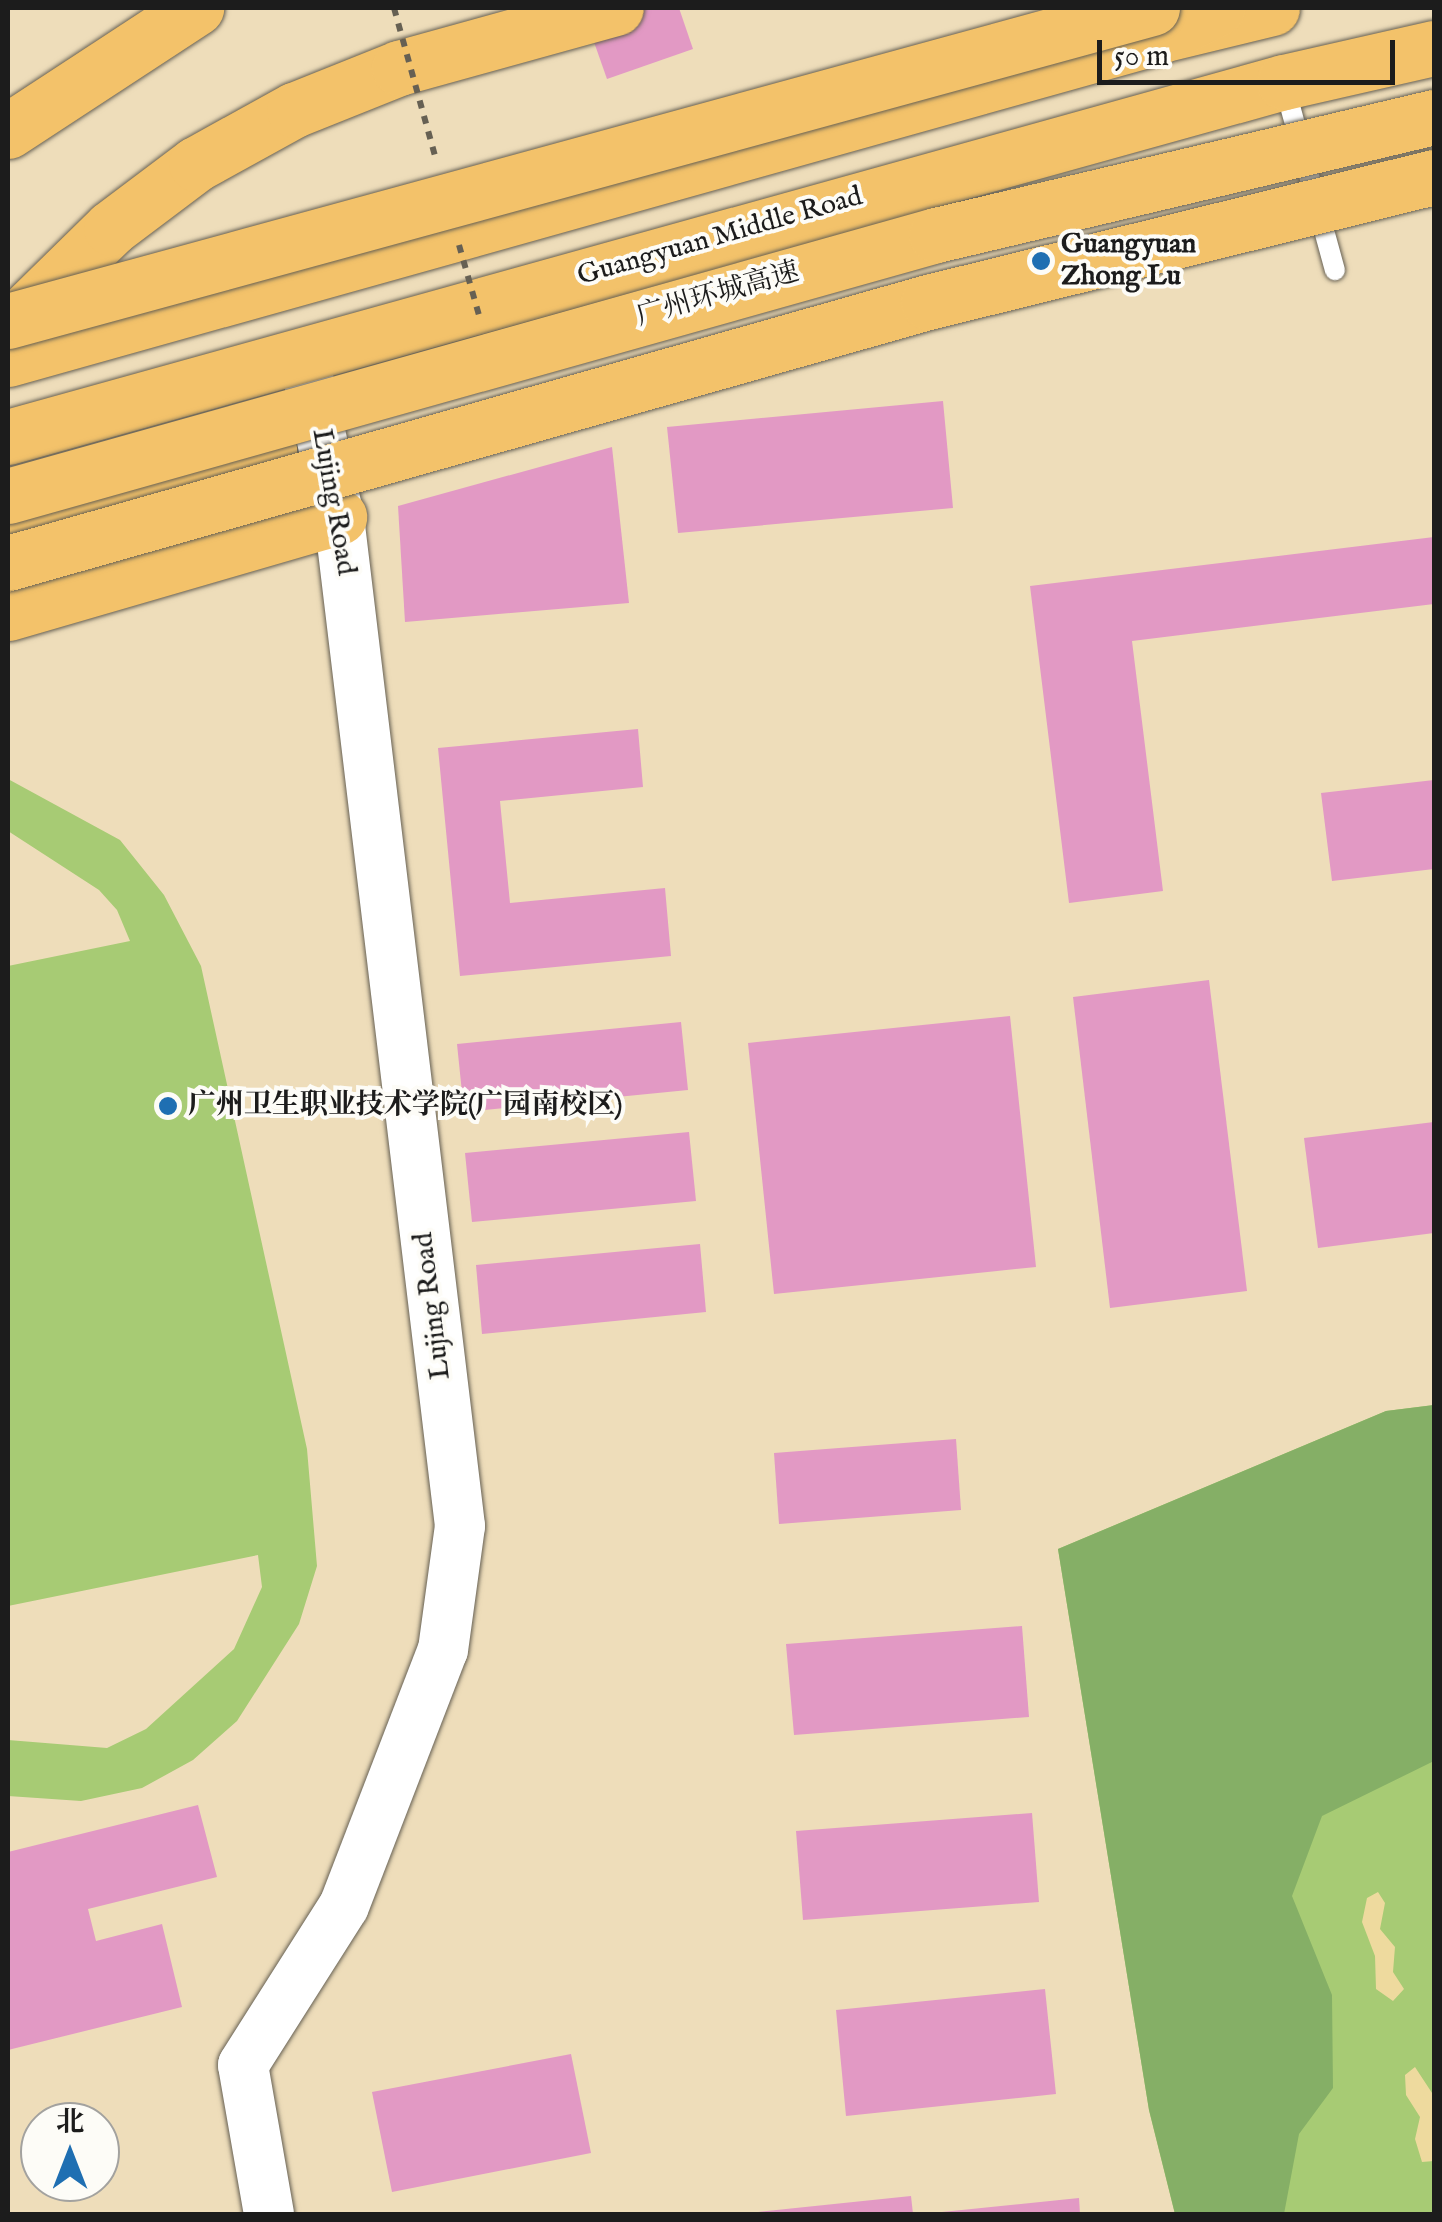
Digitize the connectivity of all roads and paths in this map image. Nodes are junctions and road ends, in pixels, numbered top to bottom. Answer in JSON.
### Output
{"nodes":[{"id":1,"x":196,"y":8,"type":"edge"},
{"id":2,"x":616,"y":8,"type":"edge"},
{"id":3,"x":1216,"y":8,"type":"edge"},
{"id":4,"x":1272,"y":8,"type":"edge"},
{"id":5,"x":1156,"y":22,"type":"edge"},
{"id":6,"x":1434,"y":48,"type":"edge"},
{"id":7,"x":1284,"y":82,"type":"junction"},
{"id":8,"x":1434,"y":117,"type":"edge"},
{"id":9,"x":8,"y":131,"type":"edge"},
{"id":10,"x":1434,"y":137,"type":"edge"},
{"id":11,"x":1306,"y":164,"type":"junction"},
{"id":12,"x":1434,"y":177,"type":"edge"},
{"id":13,"x":1335,"y":270,"type":"dead end"},
{"id":14,"x":8,"y":320,"type":"edge"},
{"id":15,"x":8,"y":329,"type":"edge"},
{"id":16,"x":303,"y":354,"type":"junction"},
{"id":17,"x":8,"y":359,"type":"edge"},
{"id":18,"x":322,"y":434,"type":"junction"},
{"id":19,"x":8,"y":437,"type":"edge"},
{"id":20,"x":8,"y":496,"type":"edge"},
{"id":21,"x":340,"y":518,"type":"junction"},
{"id":22,"x":8,"y":526,"type":"edge"},
{"id":23,"x":8,"y":564,"type":"edge"},
{"id":24,"x":8,"y":613,"type":"edge"},
{"id":25,"x":270,"y":2214,"type":"edge"}],
"edges":[{"from":1,"to":9,"type":"main road"},
{"from":2,"to":15,"type":"main road"},
{"from":3,"to":5,"type":"main road"},
{"from":4,"to":5,"type":"main road"},
{"from":5,"to":14,"type":"main road","bridge":true},
{"from":5,"to":17,"type":"main road"},
{"from":6,"to":7,"type":"main road","name":"Guangyuan Middle Road"},
{"from":7,"to":11,"type":"lane"},
{"from":7,"to":16,"type":"main road","name":"Guangyuan Middle Road"},
{"from":8,"to":20,"type":"main road","name":"广州环城高速","bridge":true},
{"from":10,"to":11,"type":"main road"},
{"from":11,"to":13,"type":"lane"},
{"from":11,"to":18,"type":"main road"},
{"from":12,"to":23,"type":"main road","bridge":true},
{"from":16,"to":18,"type":"street","name":"Lujing Road"},
{"from":16,"to":19,"type":"main road","name":"Guangyuan Middle Road"},
{"from":18,"to":21,"type":"street","name":"Lujing Road"},
{"from":18,"to":22,"type":"main road"},
{"from":21,"to":24,"type":"main road"},
{"from":21,"to":25,"type":"street","name":"Lujing Road"}]}
